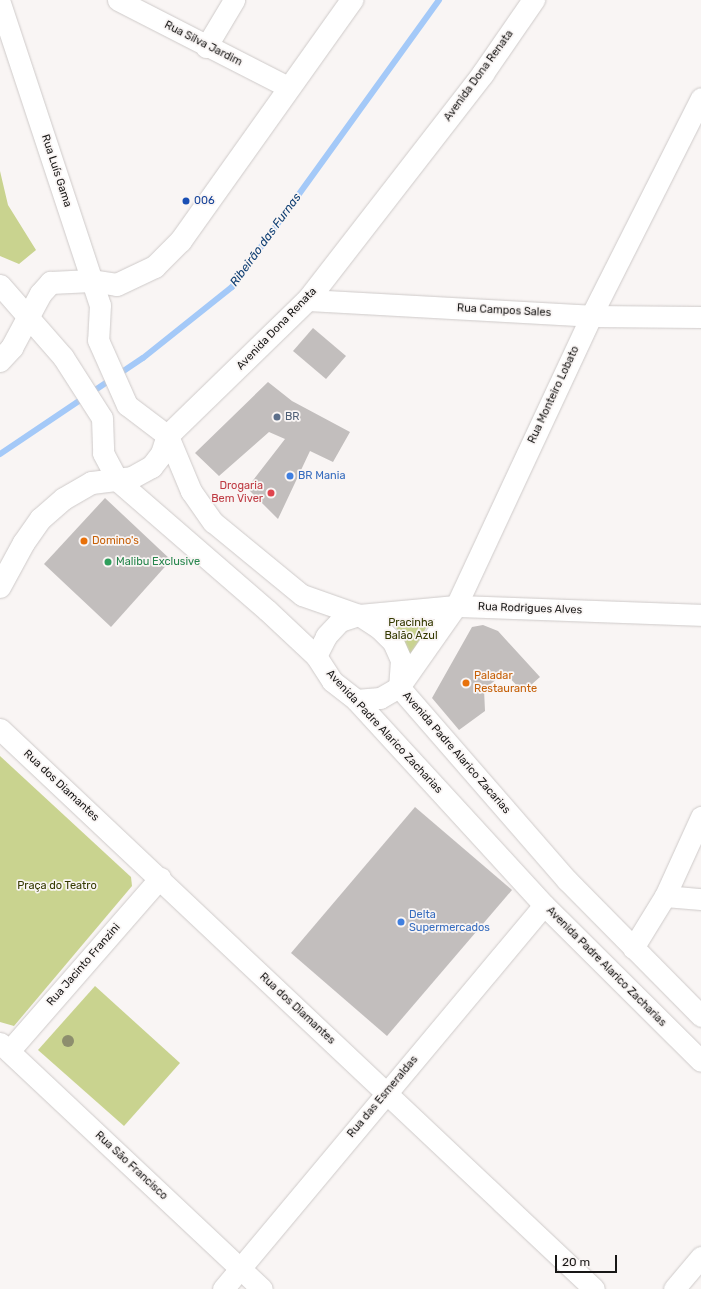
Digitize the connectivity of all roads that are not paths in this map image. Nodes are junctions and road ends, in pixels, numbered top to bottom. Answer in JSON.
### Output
{"nodes":[{"id":1,"x":118,"y":0,"type":"edge"},
{"id":2,"x":234,"y":0,"type":"edge"},
{"id":3,"x":352,"y":0,"type":"edge"},
{"id":4,"x":534,"y":0,"type":"edge"},
{"id":5,"x":0,"y":3,"type":"edge"},
{"id":6,"x":206,"y":47,"type":"junction"},
{"id":7,"x":288,"y":87,"type":"junction"},
{"id":8,"x":701,"y":98,"type":"edge"},
{"id":9,"x":92,"y":281,"type":"junction"},
{"id":10,"x":0,"y":285,"type":"edge"},
{"id":11,"x":308,"y":300,"type":"junction"},
{"id":12,"x":591,"y":316,"type":"junction"},
{"id":13,"x":701,"y":317,"type":"edge"},
{"id":14,"x":28,"y":319,"type":"junction"},
{"id":15,"x":0,"y":361,"type":"edge"},
{"id":16,"x":168,"y":436,"type":"junction"},
{"id":17,"x":118,"y":481,"type":"junction"},
{"id":18,"x":0,"y":587,"type":"edge"},
{"id":19,"x":456,"y":606,"type":"junction"},
{"id":20,"x":359,"y":615,"type":"junction"},
{"id":21,"x":701,"y":615,"type":"edge"},
{"id":22,"x":316,"y":656,"type":"junction"},
{"id":23,"x":399,"y":687,"type":"junction"},
{"id":24,"x":356,"y":700,"type":"junction"},
{"id":25,"x":0,"y":728,"type":"edge"},
{"id":26,"x":701,"y":817,"type":"edge"},
{"id":27,"x":160,"y":878,"type":"junction"},
{"id":28,"x":665,"y":896,"type":"junction"},
{"id":29,"x":701,"y":899,"type":"edge"},
{"id":30,"x":544,"y":905,"type":"junction"},
{"id":31,"x":634,"y":948,"type":"junction"},
{"id":32,"x":701,"y":1016,"type":"edge"},
{"id":33,"x":4,"y":1047,"type":"edge"},
{"id":34,"x":701,"y":1061,"type":"edge"},
{"id":35,"x":386,"y":1092,"type":"junction"},
{"id":36,"x":701,"y":1257,"type":"edge"},
{"id":37,"x":241,"y":1270,"type":"junction"},
{"id":38,"x":223,"y":1289,"type":"edge"},
{"id":39,"x":262,"y":1289,"type":"edge"},
{"id":40,"x":594,"y":1289,"type":"edge"},
{"id":41,"x":674,"y":1289,"type":"edge"}],
"edges":[{"from":1,"to":6,"type":"street","name":"Rua Silva Jardim"},
{"from":2,"to":6,"type":"street"},
{"from":3,"to":7,"type":"main road"},
{"from":4,"to":11,"type":"main road","name":"Avenida Dona Renata"},
{"from":5,"to":9,"type":"street","name":"Rua Luís Gama"},
{"from":6,"to":7,"type":"street","name":"Rua Silva Jardim"},
{"from":7,"to":9,"type":"main road"},
{"from":8,"to":12,"type":"street","name":"Rua Monteiro Lobato"},
{"from":9,"to":14,"type":"main road"},
{"from":9,"to":16,"type":"street","name":"Rua Luís Gama"},
{"from":10,"to":14,"type":"street"},
{"from":11,"to":12,"type":"street","name":"Rua Campos Sales"},
{"from":11,"to":16,"type":"main road","name":"Avenida Dona Renata"},
{"from":12,"to":13,"type":"street","name":"Rua Campos Sales"},
{"from":12,"to":19,"type":"street","name":"Rua Monteiro Lobato"},
{"from":14,"to":15,"type":"main road"},
{"from":14,"to":17,"type":"street","name":"Avenida Padre Alarico Zacharias"},
{"from":16,"to":17,"type":"main road","name":"Avenida Dona Renata"},
{"from":16,"to":20,"type":"street","name":"Avenida Padre Alarico Zacarias"},
{"from":17,"to":18,"type":"main road","name":"Avenida Dona Renata"},
{"from":17,"to":22,"type":"street","name":"Avenida Padre Alarico Zacharias"},
{"from":19,"to":20,"type":"street","name":"Rua Rodrigues Alves"},
{"from":19,"to":21,"type":"street","name":"Rua Rodrigues Alves"},
{"from":19,"to":23,"type":"street","name":"Rua Monteiro Lobato"},
{"from":20,"to":22,"type":"street"},
{"from":20,"to":23,"type":"street","name":"Avenida Padre Alarico Zacarias"},
{"from":22,"to":24,"type":"street","name":"Avenida Padre Alarico Zacharias"},
{"from":23,"to":24,"type":"street"},
{"from":23,"to":31,"type":"street","name":"Avenida Padre Alarico Zacarias"},
{"from":24,"to":30,"type":"street","name":"Avenida Padre Alarico Zacharias"},
{"from":25,"to":27,"type":"street","name":"Rua dos Diamantes"},
{"from":26,"to":28,"type":"street"},
{"from":27,"to":33,"type":"street","name":"Rua Jacinto Franzini"},
{"from":27,"to":35,"type":"street","name":"Rua dos Diamantes"},
{"from":28,"to":29,"type":"street"},
{"from":28,"to":31,"type":"street"},
{"from":30,"to":34,"type":"street","name":"Avenida Padre Alarico Zacharias"},
{"from":30,"to":35,"type":"street","name":"Rua das Esmeraldas"},
{"from":31,"to":32,"type":"street","name":"Avenida Padre Alarico Zacarias"},
{"from":33,"to":37,"type":"street","name":"Rua São Francisco"},
{"from":35,"to":37,"type":"street","name":"Rua das Esmeraldas"},
{"from":35,"to":40,"type":"street","name":"Rua dos Diamantes"},
{"from":36,"to":41,"type":"street"},
{"from":37,"to":38,"type":"street","name":"Rua das Esmeraldas"},
{"from":37,"to":39,"type":"street","name":"Rua São Francisco"}]}
